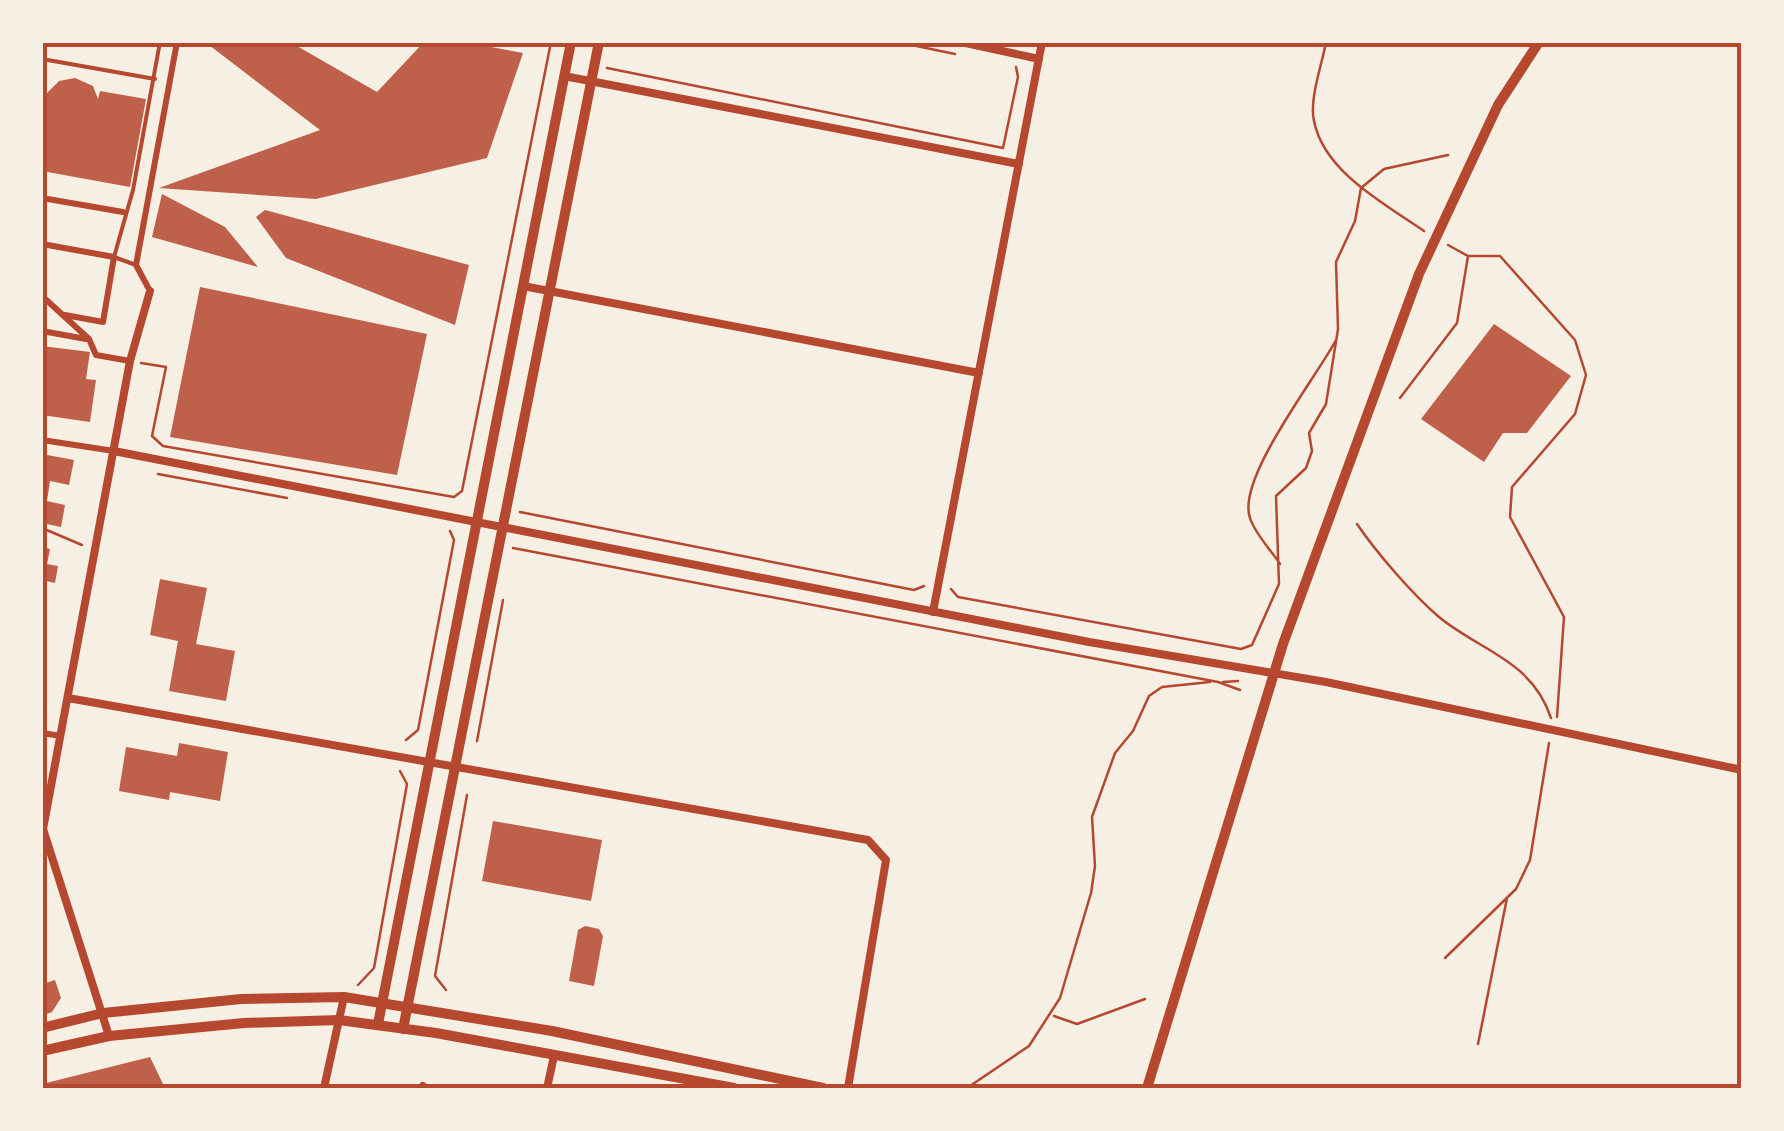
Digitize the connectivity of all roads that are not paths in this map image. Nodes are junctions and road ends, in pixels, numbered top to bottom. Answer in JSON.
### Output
{"nodes":[{"id":1,"x":160,"y":42,"type":"edge"},
{"id":2,"x":177,"y":42,"type":"edge"},
{"id":3,"x":570,"y":42,"type":"edge"},
{"id":4,"x":598,"y":42,"type":"edge"},
{"id":5,"x":961,"y":42,"type":"edge"},
{"id":6,"x":1042,"y":42,"type":"edge"},
{"id":7,"x":1539,"y":42,"type":"edge"},
{"id":8,"x":1039,"y":58,"type":"junction"},
{"id":9,"x":42,"y":59,"type":"edge"},
{"id":10,"x":564,"y":76,"type":"junction"},
{"id":11,"x":154,"y":78,"type":"junction"},
{"id":12,"x":591,"y":81,"type":"junction"},
{"id":13,"x":1019,"y":164,"type":"junction"},
{"id":14,"x":42,"y":198,"type":"edge"},
{"id":15,"x":124,"y":212,"type":"junction"},
{"id":16,"x":42,"y":244,"type":"edge"},
{"id":17,"x":114,"y":257,"type":"junction"},
{"id":18,"x":136,"y":265,"type":"junction"},
{"id":19,"x":523,"y":286,"type":"junction"},
{"id":20,"x":150,"y":291,"type":"joint"},
{"id":21,"x":550,"y":292,"type":"junction"},
{"id":22,"x":42,"y":296,"type":"edge"},
{"id":23,"x":65,"y":315,"type":"junction"},
{"id":24,"x":42,"y":331,"type":"edge"},
{"id":25,"x":89,"y":339,"type":"junction"},
{"id":26,"x":130,"y":360,"type":"junction"},
{"id":27,"x":979,"y":374,"type":"junction"},
{"id":28,"x":42,"y":440,"type":"edge"},
{"id":29,"x":114,"y":451,"type":"junction"},
{"id":30,"x":477,"y":522,"type":"junction"},
{"id":31,"x":502,"y":527,"type":"junction"},
{"id":32,"x":934,"y":612,"type":"junction"},
{"id":33,"x":1274,"y":673,"type":"junction"},
{"id":34,"x":68,"y":698,"type":"junction"},
{"id":35,"x":42,"y":733,"type":"edge"},
{"id":36,"x":62,"y":736,"type":"junction"},
{"id":37,"x":431,"y":761,"type":"junction"},
{"id":38,"x":454,"y":764,"type":"junction"},
{"id":39,"x":1742,"y":770,"type":"edge"},
{"id":40,"x":43,"y":829,"type":"edge"},
{"id":41,"x":348,"y":993,"type":"junction"},
{"id":42,"x":383,"y":1002,"type":"junction"},
{"id":43,"x":407,"y":1006,"type":"junction"},
{"id":44,"x":102,"y":1013,"type":"junction"},
{"id":45,"x":339,"y":1020,"type":"junction"},
{"id":46,"x":378,"y":1024,"type":"junction"},
{"id":47,"x":42,"y":1028,"type":"edge"},
{"id":48,"x":403,"y":1028,"type":"junction"},
{"id":49,"x":109,"y":1036,"type":"junction"},
{"id":50,"x":42,"y":1052,"type":"edge"},
{"id":51,"x":554,"y":1056,"type":"junction"},
{"id":52,"x":713,"y":1086,"type":"edge"},
{"id":53,"x":324,"y":1088,"type":"edge"},
{"id":54,"x":548,"y":1088,"type":"edge"},
{"id":55,"x":734,"y":1088,"type":"edge"},
{"id":56,"x":823,"y":1088,"type":"edge"},
{"id":57,"x":848,"y":1088,"type":"edge"},
{"id":58,"x":1146,"y":1088,"type":"edge"}],
"edges":[{"from":1,"to":11,"type":"lane"},
{"from":2,"to":18,"type":"street"},
{"from":3,"to":10,"type":"street"},
{"from":4,"to":12,"type":"street"},
{"from":5,"to":8,"type":"street"},
{"from":6,"to":8,"type":"street"},
{"from":7,"to":33,"type":"street"},
{"from":8,"to":13,"type":"street"},
{"from":9,"to":11,"type":"lane"},
{"from":10,"to":12,"type":"street"},
{"from":10,"to":19,"type":"street"},
{"from":11,"to":15,"type":"lane"},
{"from":12,"to":13,"type":"street"},
{"from":12,"to":21,"type":"street"},
{"from":13,"to":27,"type":"street"},
{"from":14,"to":15,"type":"street"},
{"from":15,"to":17,"type":"lane"},
{"from":16,"to":17,"type":"street"},
{"from":17,"to":18,"type":"lane"},
{"from":17,"to":23,"type":"street"},
{"from":18,"to":20,"type":"street"},
{"from":19,"to":21,"type":"street"},
{"from":19,"to":30,"type":"street"},
{"from":20,"to":26,"type":"street"},
{"from":21,"to":27,"type":"street"},
{"from":21,"to":31,"type":"street"},
{"from":22,"to":23,"type":"street"},
{"from":23,"to":25,"type":"street"},
{"from":24,"to":25,"type":"street"},
{"from":25,"to":26,"type":"street"},
{"from":26,"to":29,"type":"street"},
{"from":27,"to":32,"type":"street"},
{"from":28,"to":29,"type":"street"},
{"from":29,"to":30,"type":"street"},
{"from":29,"to":34,"type":"street"},
{"from":30,"to":31,"type":"street"},
{"from":30,"to":37,"type":"street"},
{"from":31,"to":32,"type":"street"},
{"from":31,"to":38,"type":"street"},
{"from":32,"to":33,"type":"street"},
{"from":33,"to":39,"type":"street"},
{"from":33,"to":58,"type":"street"},
{"from":34,"to":36,"type":"street"},
{"from":34,"to":37,"type":"street"},
{"from":35,"to":36,"type":"street"},
{"from":36,"to":40,"type":"street"},
{"from":37,"to":38,"type":"street"},
{"from":37,"to":42,"type":"street"},
{"from":38,"to":43,"type":"street"},
{"from":38,"to":57,"type":"street"},
{"from":40,"to":44,"type":"street"},
{"from":41,"to":42,"type":"street"},
{"from":41,"to":44,"type":"street"},
{"from":41,"to":45,"type":"street"},
{"from":42,"to":43,"type":"street"},
{"from":42,"to":46,"type":"street"},
{"from":43,"to":48,"type":"street"},
{"from":43,"to":56,"type":"street"},
{"from":44,"to":47,"type":"street"},
{"from":44,"to":49,"type":"street"},
{"from":45,"to":46,"type":"street"},
{"from":45,"to":49,"type":"street"},
{"from":45,"to":53,"type":"street"},
{"from":46,"to":48,"type":"street"},
{"from":48,"to":51,"type":"street"},
{"from":49,"to":50,"type":"street"},
{"from":51,"to":52,"type":"street"},
{"from":51,"to":54,"type":"street"},
{"from":52,"to":55,"type":"street"}]}
